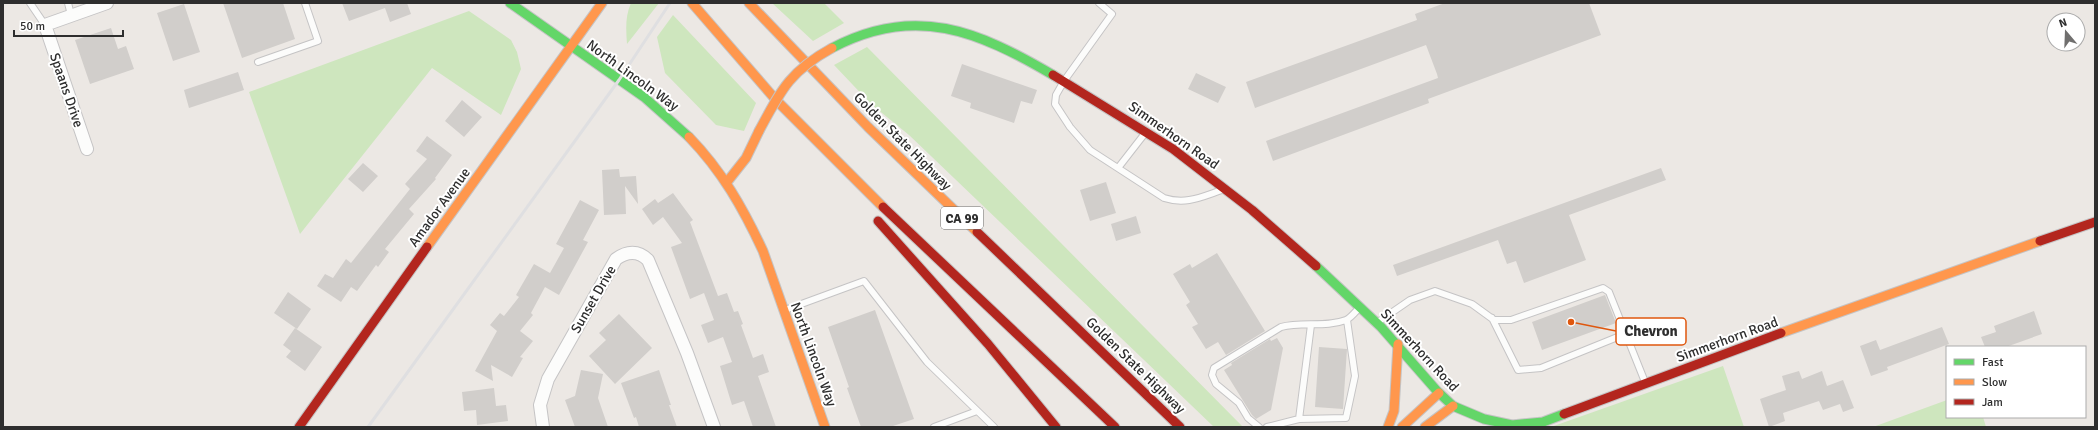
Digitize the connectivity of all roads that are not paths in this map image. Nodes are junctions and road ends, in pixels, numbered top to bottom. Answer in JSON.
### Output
{"nodes":[{"id":1,"x":30,"y":3,"type":"edge"},
{"id":2,"x":68,"y":3,"type":"edge"},
{"id":3,"x":107,"y":3,"type":"edge"},
{"id":4,"x":305,"y":3,"type":"edge"},
{"id":5,"x":510,"y":3,"type":"edge"},
{"id":6,"x":602,"y":3,"type":"edge"},
{"id":7,"x":692,"y":3,"type":"edge"},
{"id":8,"x":749,"y":3,"type":"edge"},
{"id":9,"x":1099,"y":3,"type":"edge"},
{"id":10,"x":71,"y":15,"type":"junction"},
{"id":11,"x":45,"y":25,"type":"junction"},
{"id":12,"x":571,"y":47,"type":"junction"},
{"id":13,"x":258,"y":62,"type":"dead end"},
{"id":14,"x":1064,"y":82,"type":"junction"},
{"id":15,"x":1146,"y":132,"type":"junction"},
{"id":16,"x":817,"y":143,"type":"junction"},
{"id":17,"x":87,"y":149,"type":"dead end"},
{"id":18,"x":1118,"y":168,"type":"junction"},
{"id":19,"x":727,"y":182,"type":"junction"},
{"id":20,"x":1226,"y":189,"type":"junction"},
{"id":21,"x":860,"y":198,"type":"dead end"},
{"id":22,"x":870,"y":210,"type":"dead end"},
{"id":23,"x":2095,"y":222,"type":"edge"},
{"id":24,"x":1360,"y":307,"type":"junction"},
{"id":25,"x":784,"y":310,"type":"junction"},
{"id":26,"x":1492,"y":318,"type":"junction"},
{"id":27,"x":1347,"y":320,"type":"junction"},
{"id":28,"x":1376,"y":323,"type":"junction"},
{"id":29,"x":1311,"y":325,"type":"junction"},
{"id":30,"x":1625,"y":334,"type":"junction"},
{"id":31,"x":1398,"y":344,"type":"junction"},
{"id":32,"x":1646,"y":384,"type":"junction"},
{"id":33,"x":1439,"y":393,"type":"junction"},
{"id":34,"x":1453,"y":406,"type":"junction"},
{"id":35,"x":977,"y":410,"type":"junction"},
{"id":36,"x":1299,"y":419,"type":"junction"},
{"id":37,"x":1183,"y":425,"type":"edge"},
{"id":38,"x":299,"y":427,"type":"edge"},
{"id":39,"x":543,"y":427,"type":"edge"},
{"id":40,"x":714,"y":427,"type":"edge"},
{"id":41,"x":826,"y":427,"type":"edge"},
{"id":42,"x":934,"y":427,"type":"edge"},
{"id":43,"x":994,"y":427,"type":"edge"},
{"id":44,"x":1056,"y":427,"type":"edge"},
{"id":45,"x":1115,"y":427,"type":"edge"},
{"id":46,"x":1259,"y":427,"type":"edge"},
{"id":47,"x":1267,"y":427,"type":"edge"},
{"id":48,"x":1388,"y":427,"type":"edge"},
{"id":49,"x":1402,"y":427,"type":"edge"},
{"id":50,"x":1425,"y":427,"type":"edge"}],
"edges":[{"from":1,"to":11,"type":"lane"},
{"from":2,"to":10,"type":"lane"},
{"from":3,"to":10,"type":"street"},
{"from":4,"to":13,"type":"lane"},
{"from":5,"to":12,"type":"main road","name":"North Lincoln Way"},
{"from":6,"to":12,"type":"main road","name":"Amador Avenue"},
{"from":7,"to":16,"type":"main road"},
{"from":8,"to":37,"type":"main road","name":"Golden State Highway","number":"CA 99"},
{"from":9,"to":14,"type":"lane"},
{"from":10,"to":11,"type":"street"},
{"from":11,"to":17,"type":"street","name":"Spaans Drive"},
{"from":12,"to":19,"type":"main road","name":"North Lincoln Way"},
{"from":12,"to":38,"type":"main road","name":"Amador Avenue"},
{"from":14,"to":15,"type":"main road","name":"Simmerhorn Road"},
{"from":14,"to":18,"type":"lane"},
{"from":14,"to":19,"type":"main road","name":"Simmerhorn Road","bridge":true},
{"from":15,"to":18,"type":"lane"},
{"from":15,"to":20,"type":"main road","name":"Simmerhorn Road"},
{"from":16,"to":21,"type":"main road"},
{"from":16,"to":45,"type":"main road"},
{"from":18,"to":20,"type":"lane"},
{"from":19,"to":25,"type":"main road","name":"North Lincoln Way"},
{"from":20,"to":24,"type":"main road","name":"Simmerhorn Road"},
{"from":22,"to":44,"type":"main road"},
{"from":23,"to":32,"type":"main road","name":"Simmerhorn Road"},
{"from":24,"to":27,"type":"lane"},
{"from":24,"to":28,"type":"main road","name":"Simmerhorn Road"},
{"from":25,"to":35,"type":"lane"},
{"from":25,"to":41,"type":"main road","name":"North Lincoln Way"},
{"from":26,"to":28,"type":"lane"},
{"from":26,"to":30,"type":"lane"},
{"from":26,"to":30,"type":"lane"},
{"from":27,"to":29,"type":"lane"},
{"from":27,"to":36,"type":"lane"},
{"from":28,"to":31,"type":"main road","name":"Simmerhorn Road"},
{"from":29,"to":36,"type":"lane"},
{"from":29,"to":46,"type":"lane"},
{"from":30,"to":32,"type":"lane"},
{"from":31,"to":33,"type":"main road","name":"Simmerhorn Road"},
{"from":31,"to":48,"type":"main road"},
{"from":32,"to":34,"type":"main road","name":"Simmerhorn Road"},
{"from":33,"to":34,"type":"main road","name":"Simmerhorn Road"},
{"from":33,"to":49,"type":"main road"},
{"from":34,"to":50,"type":"main road"},
{"from":35,"to":42,"type":"lane"},
{"from":35,"to":43,"type":"lane"},
{"from":36,"to":47,"type":"lane"},
{"from":39,"to":40,"type":"street","name":"Sunset Drive"}]}
